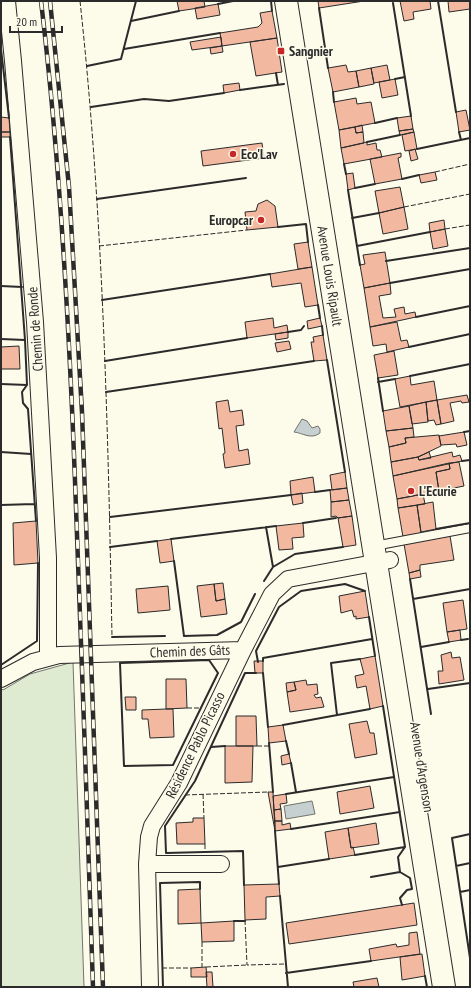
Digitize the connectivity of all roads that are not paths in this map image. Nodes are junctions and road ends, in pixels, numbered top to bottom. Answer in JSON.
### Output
{"nodes":[{"id":1,"x":7,"y":1,"type":"edge"},
{"id":2,"x":286,"y":1,"type":"edge"},
{"id":3,"x":301,"y":1,"type":"edge"},
{"id":4,"x":470,"y":528,"type":"edge"},
{"id":5,"x":381,"y":552,"type":"junction"},
{"id":6,"x":243,"y":650,"type":"junction"},
{"id":7,"x":48,"y":657,"type":"junction"},
{"id":8,"x":1,"y":679,"type":"edge"},
{"id":9,"x":147,"y":864,"type":"junction"},
{"id":10,"x":221,"y":864,"type":"dead end"},
{"id":11,"x":150,"y":987,"type":"edge"},
{"id":12,"x":444,"y":987,"type":"edge"},
{"id":13,"x":457,"y":987,"type":"edge"}],
"edges":[{"from":1,"to":7,"type":"street","name":"Chemin de Ronde"},
{"from":2,"to":5,"type":"main road","name":"Avenue Louis Ripault"},
{"from":3,"to":5,"type":"main road","name":"Avenue Louis Ripault"},
{"from":4,"to":5,"type":"lane"},
{"from":5,"to":6,"type":"street","name":"Chemin des Gâts"},
{"from":5,"to":12,"type":"main road","name":"Avenue d'Argenson"},
{"from":5,"to":13,"type":"main road","name":"Avenue d'Argenson"},
{"from":6,"to":7,"type":"street","name":"Chemin des Gâts"},
{"from":6,"to":9,"type":"street","name":"Résidence Pablo Picasso"},
{"from":7,"to":8,"type":"street","name":"Chemin des Gâts"},
{"from":9,"to":10,"type":"street"},
{"from":9,"to":11,"type":"street","name":"Résidence Pablo Picasso"}]}
